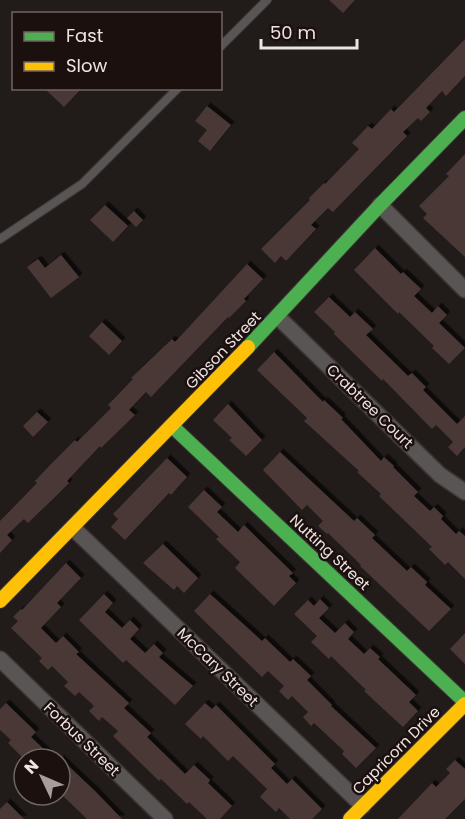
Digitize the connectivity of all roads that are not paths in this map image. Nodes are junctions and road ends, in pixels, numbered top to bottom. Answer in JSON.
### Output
{"nodes":[{"id":1,"x":267,"y":0,"type":"edge"},
{"id":2,"x":222,"y":45,"type":"edge"},
{"id":3,"x":176,"y":90,"type":"edge"},
{"id":4,"x":465,"y":118,"type":"edge"},
{"id":5,"x":380,"y":205,"type":"junction"},
{"id":6,"x":0,"y":239,"type":"edge"},
{"id":7,"x":465,"y":290,"type":"edge"},
{"id":8,"x":278,"y":317,"type":"junction"},
{"id":9,"x":172,"y":426,"type":"junction"},
{"id":10,"x":465,"y":492,"type":"edge"},
{"id":11,"x":73,"y":528,"type":"junction"},
{"id":12,"x":0,"y":601,"type":"edge"},
{"id":13,"x":0,"y":659,"type":"edge"},
{"id":14,"x":465,"y":703,"type":"edge"},
{"id":15,"x":363,"y":806,"type":"junction"},
{"id":16,"x":165,"y":819,"type":"edge"},
{"id":17,"x":351,"y":819,"type":"edge"}],
"edges":[{"from":1,"to":2,"type":"lane"},
{"from":3,"to":6,"type":"lane"},
{"from":4,"to":5,"type":"street","name":"Gibson Street"},
{"from":5,"to":7,"type":"street"},
{"from":5,"to":8,"type":"street","name":"Gibson Street"},
{"from":8,"to":9,"type":"street","name":"Gibson Street"},
{"from":8,"to":10,"type":"street","name":"Crabtree Court"},
{"from":9,"to":11,"type":"street","name":"Gibson Street"},
{"from":9,"to":14,"type":"street","name":"Nutting Street"},
{"from":11,"to":12,"type":"street","name":"Gibson Street"},
{"from":11,"to":15,"type":"street","name":"McCary Street"},
{"from":13,"to":16,"type":"street","name":"Forbus Street"},
{"from":14,"to":15,"type":"street","name":"Capricorn Drive"},
{"from":15,"to":17,"type":"street","name":"Capricorn Drive"}]}
